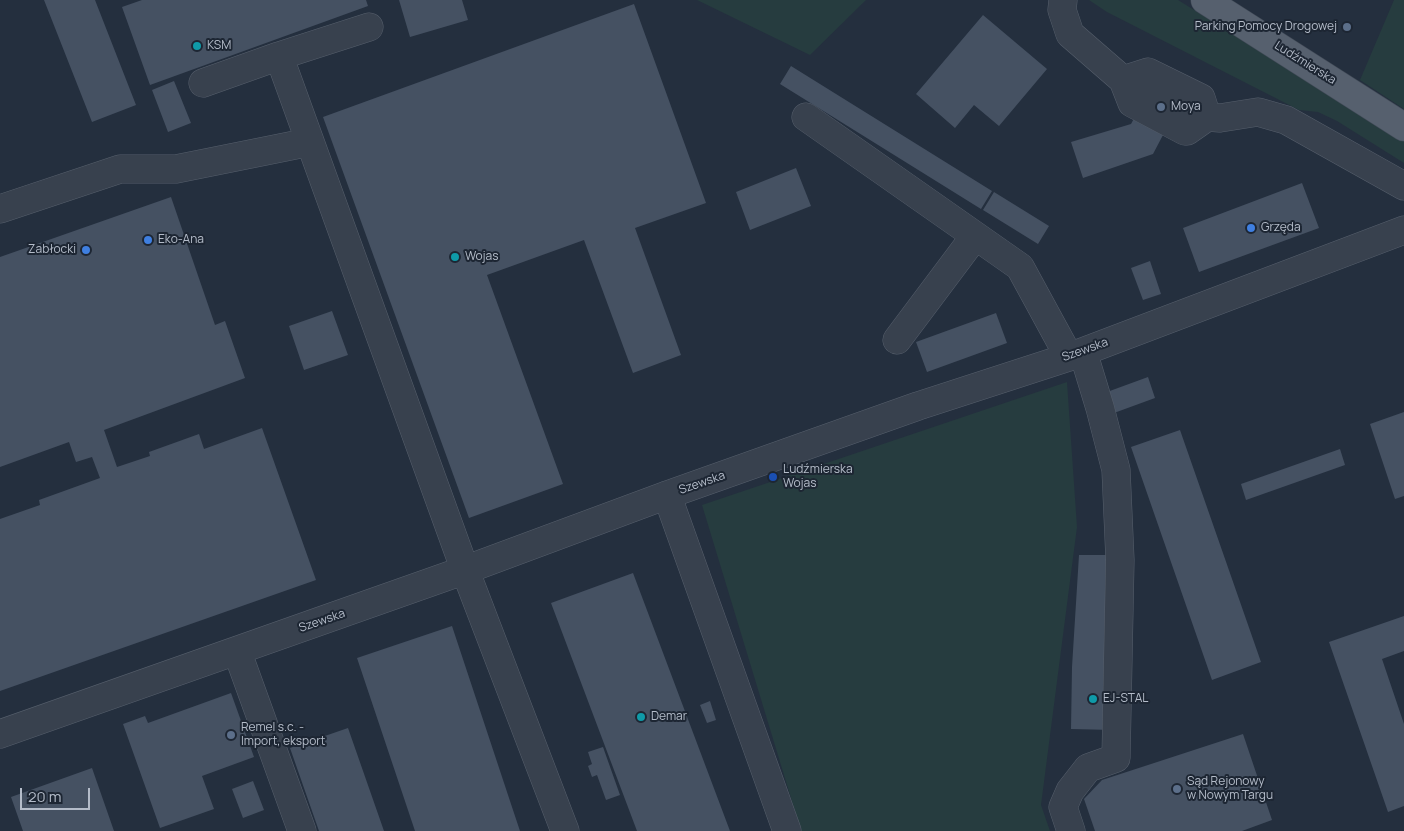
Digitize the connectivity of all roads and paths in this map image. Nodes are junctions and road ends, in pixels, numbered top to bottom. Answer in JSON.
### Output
{"nodes":[{"id":1,"x":1062,"y":0,"type":"edge"},
{"id":2,"x":1204,"y":0,"type":"edge"},
{"id":3,"x":369,"y":27,"type":"dead end"},
{"id":4,"x":280,"y":56,"type":"junction"},
{"id":5,"x":1123,"y":80,"type":"junction"},
{"id":6,"x":203,"y":83,"type":"dead end"},
{"id":7,"x":806,"y":117,"type":"dead end"},
{"id":8,"x":1207,"y":117,"type":"junction"},
{"id":9,"x":1404,"y":127,"type":"edge"},
{"id":10,"x":310,"y":142,"type":"junction"},
{"id":11,"x":1404,"y":186,"type":"edge"},
{"id":12,"x":0,"y":209,"type":"edge"},
{"id":13,"x":1404,"y":230,"type":"edge"},
{"id":14,"x":975,"y":236,"type":"junction"},
{"id":15,"x":897,"y":340,"type":"dead end"},
{"id":16,"x":1076,"y":354,"type":"junction"},
{"id":17,"x":667,"y":496,"type":"junction"},
{"id":18,"x":465,"y":570,"type":"junction"},
{"id":19,"x":237,"y":651,"type":"junction"},
{"id":20,"x":0,"y":734,"type":"edge"},
{"id":21,"x":302,"y":831,"type":"edge"},
{"id":22,"x":565,"y":831,"type":"edge"},
{"id":23,"x":787,"y":831,"type":"edge"},
{"id":24,"x":1071,"y":831,"type":"edge"}],
"edges":[{"from":1,"to":5,"type":"lane"},
{"from":2,"to":9,"type":"main road","name":"Ludźmierska"},
{"from":3,"to":4,"type":"lane"},
{"from":4,"to":6,"type":"lane"},
{"from":4,"to":10,"type":"lane"},
{"from":5,"to":8,"type":"lane"},
{"from":5,"to":8,"type":"lane"},
{"from":7,"to":14,"type":"lane"},
{"from":8,"to":11,"type":"lane"},
{"from":10,"to":12,"type":"lane"},
{"from":10,"to":18,"type":"lane"},
{"from":13,"to":16,"type":"lane","name":"Szewska"},
{"from":14,"to":15,"type":"lane"},
{"from":14,"to":16,"type":"lane"},
{"from":16,"to":17,"type":"lane","name":"Szewska"},
{"from":16,"to":24,"type":"lane"},
{"from":17,"to":18,"type":"lane","name":"Szewska"},
{"from":17,"to":23,"type":"lane"},
{"from":18,"to":19,"type":"lane","name":"Szewska"},
{"from":18,"to":22,"type":"lane"},
{"from":19,"to":20,"type":"lane","name":"Szewska"},
{"from":19,"to":21,"type":"lane"}]}
